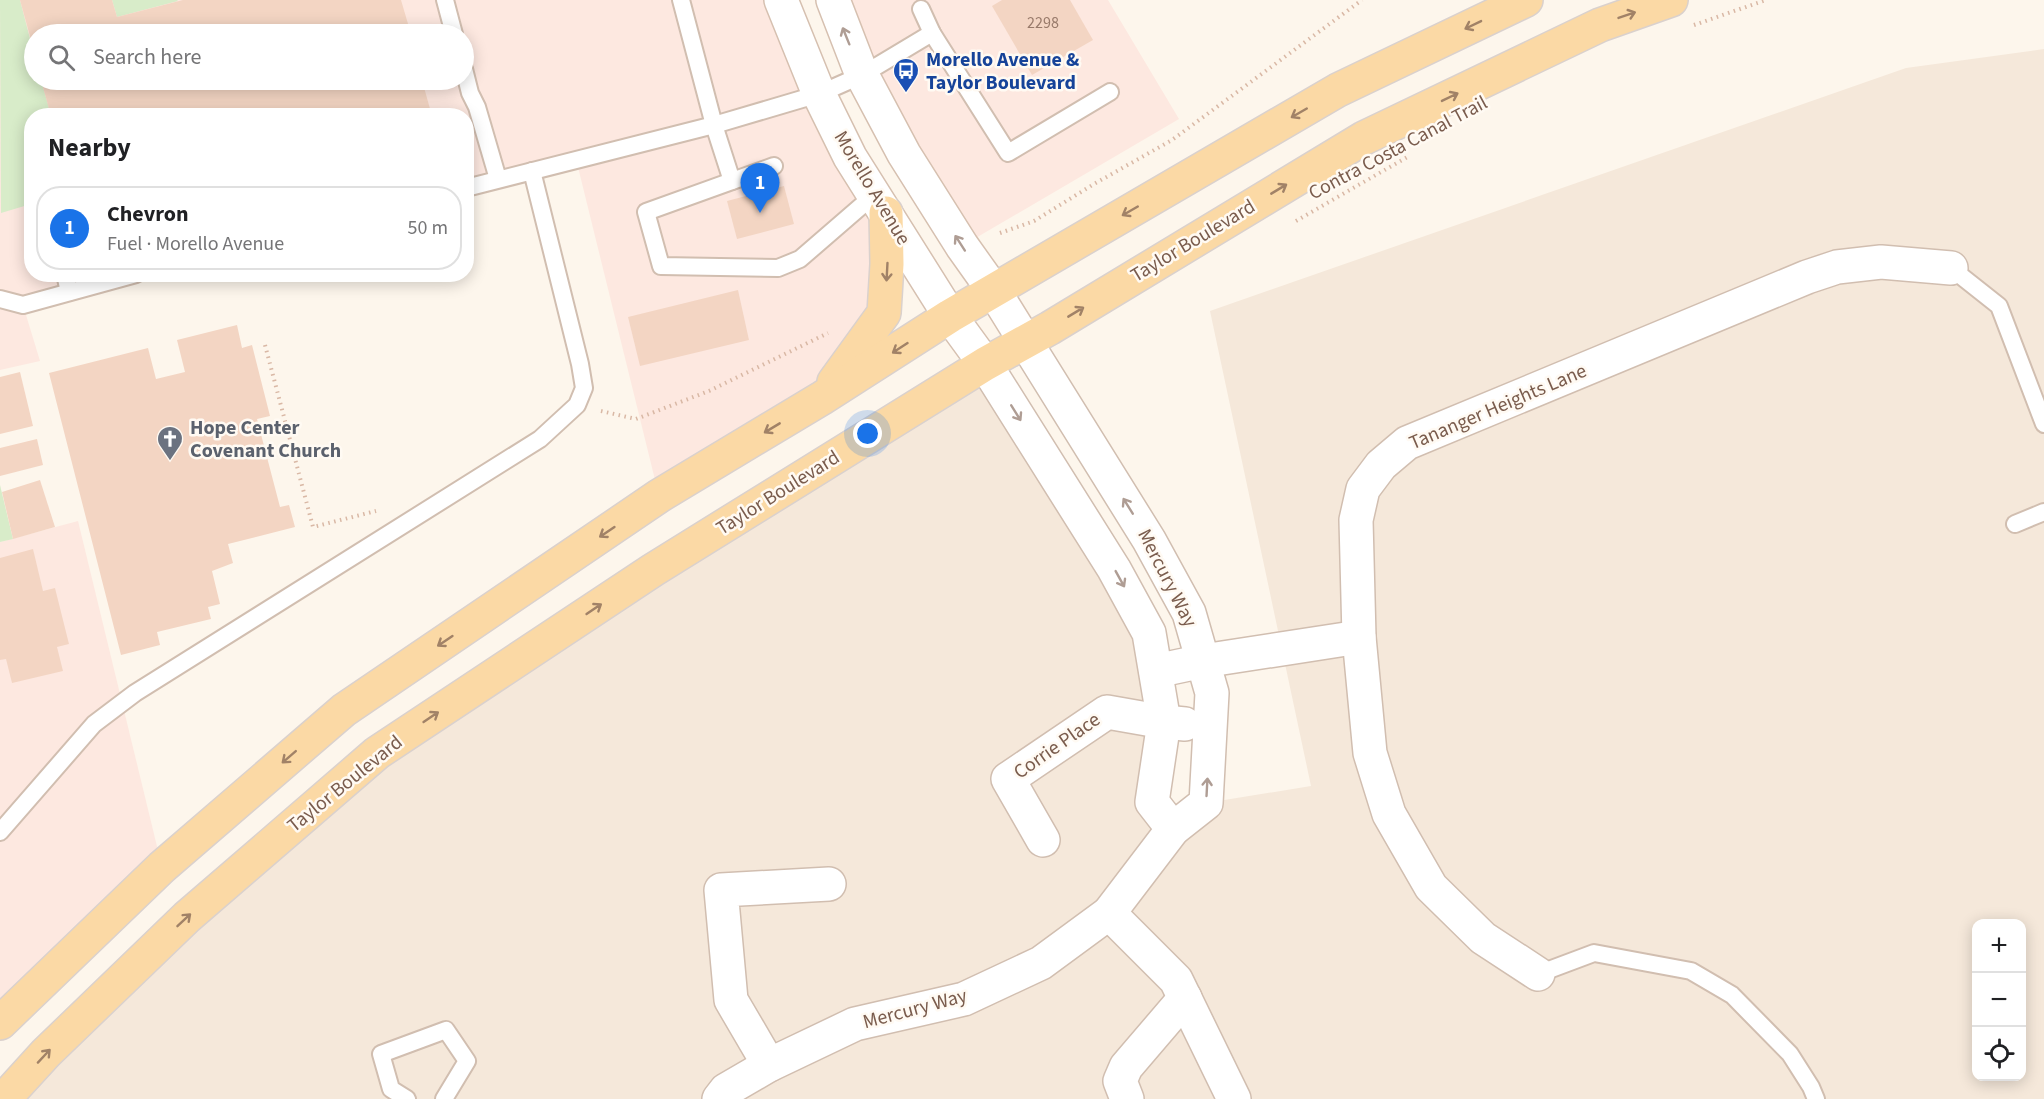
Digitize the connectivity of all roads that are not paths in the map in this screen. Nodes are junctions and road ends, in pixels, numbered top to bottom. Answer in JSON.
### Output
{"nodes":[{"id":1,"x":445,"y":0,"type":"edge"},
{"id":2,"x":681,"y":0,"type":"edge"},
{"id":3,"x":781,"y":0,"type":"edge"},
{"id":4,"x":833,"y":0,"type":"edge"},
{"id":5,"x":1526,"y":0,"type":"edge"},
{"id":6,"x":921,"y":9,"type":"dead end"},
{"id":7,"x":1678,"y":14,"type":"edge"},
{"id":8,"x":451,"y":24,"type":"edge"},
{"id":9,"x":933,"y":33,"type":"junction"},
{"id":10,"x":862,"y":75,"type":"junction"},
{"id":11,"x":469,"y":90,"type":"edge"},
{"id":12,"x":1110,"y":92,"type":"dead end"},
{"id":13,"x":819,"y":94,"type":"junction"},
{"id":14,"x":714,"y":125,"type":"junction"},
{"id":15,"x":774,"y":166,"type":"dead end"},
{"id":16,"x":532,"y":171,"type":"junction"},
{"id":17,"x":498,"y":179,"type":"junction"},
{"id":18,"x":732,"y":181,"type":"junction"},
{"id":19,"x":474,"y":186,"type":"edge"},
{"id":20,"x":880,"y":204,"type":"junction"},
{"id":21,"x":1951,"y":268,"type":"joint"},
{"id":22,"x":66,"y":282,"type":"edge"},
{"id":23,"x":106,"y":282,"type":"edge"},
{"id":24,"x":994,"y":291,"type":"junction"},
{"id":25,"x":69,"y":292,"type":"junction"},
{"id":26,"x":0,"y":299,"type":"edge"},
{"id":27,"x":950,"y":316,"type":"junction"},
{"id":28,"x":1025,"y":341,"type":"junction"},
{"id":29,"x":985,"y":364,"type":"junction"},
{"id":30,"x":822,"y":398,"type":"junction"},
{"id":31,"x":2044,"y":424,"type":"edge"},
{"id":32,"x":2044,"y":512,"type":"edge"},
{"id":33,"x":2015,"y":524,"type":"dead end"},
{"id":34,"x":1359,"y":637,"type":"junction"},
{"id":35,"x":1203,"y":661,"type":"junction"},
{"id":36,"x":1156,"y":671,"type":"junction"},
{"id":37,"x":1164,"y":722,"type":"junction"},
{"id":38,"x":1210,"y":726,"type":"junction"},
{"id":39,"x":1173,"y":829,"type":"junction"},
{"id":40,"x":0,"y":832,"type":"edge"},
{"id":41,"x":1043,"y":840,"type":"dead end"},
{"id":42,"x":829,"y":884,"type":"dead end"},
{"id":43,"x":1109,"y":913,"type":"junction"},
{"id":44,"x":1538,"y":974,"type":"joint"},
{"id":45,"x":1185,"y":998,"type":"junction"},
{"id":46,"x":0,"y":1023,"type":"edge"},
{"id":47,"x":770,"y":1065,"type":"junction"},
{"id":48,"x":730,"y":1095,"type":"edge"},
{"id":49,"x":4,"y":1099,"type":"edge"},
{"id":50,"x":407,"y":1099,"type":"edge"},
{"id":51,"x":444,"y":1099,"type":"edge"},
{"id":52,"x":1127,"y":1099,"type":"edge"},
{"id":53,"x":1234,"y":1099,"type":"edge"},
{"id":54,"x":1816,"y":1099,"type":"edge"}],
"edges":[{"from":1,"to":8,"type":"lane"},
{"from":2,"to":14,"type":"lane"},
{"from":3,"to":13,"type":"street","name":"Morello Avenue"},
{"from":10,"to":4,"type":"street","one_way":true},
{"from":5,"to":24,"type":"main road","one_way":true},
{"from":6,"to":9,"type":"lane"},
{"from":28,"to":7,"type":"main road","name":"Taylor Boulevard","one_way":true},
{"from":9,"to":10,"type":"lane"},
{"from":9,"to":12,"type":"lane"},
{"from":10,"to":13,"type":"lane"},
{"from":24,"to":10,"type":"street","one_way":true},
{"from":11,"to":17,"type":"lane"},
{"from":13,"to":14,"type":"lane"},
{"from":13,"to":20,"type":"street","name":"Morello Avenue"},
{"from":14,"to":16,"type":"lane"},
{"from":14,"to":18,"type":"lane"},
{"from":15,"to":18,"type":"lane"},
{"from":16,"to":17,"type":"lane"},
{"from":16,"to":40,"type":"lane"},
{"from":17,"to":19,"type":"lane"},
{"from":18,"to":20,"type":"lane"},
{"from":20,"to":27,"type":"street","name":"Morello Avenue"},
{"from":20,"to":30,"type":"main road","one_way":true},
{"from":21,"to":31,"type":"lane"},
{"from":21,"to":34,"type":"street","name":"Tananger Heights Lane"},
{"from":22,"to":25,"type":"lane"},
{"from":23,"to":25,"type":"lane"},
{"from":24,"to":27,"type":"main road"},
{"from":24,"to":28,"type":"street"},
{"from":25,"to":26,"type":"lane"},
{"from":27,"to":29,"type":"street","name":"Morello Avenue"},
{"from":27,"to":30,"type":"main road","one_way":true},
{"from":28,"to":29,"type":"main road","name":"Taylor Boulevard"},
{"from":35,"to":28,"type":"street","name":"Mercury Way","one_way":true},
{"from":29,"to":36,"type":"street","name":"Mercury Way","one_way":true},
{"from":49,"to":29,"type":"main road","name":"Taylor Boulevard","one_way":true},
{"from":30,"to":46,"type":"main road","one_way":true},
{"from":32,"to":33,"type":"lane"},
{"from":34,"to":35,"type":"street"},
{"from":34,"to":44,"type":"street","name":"Tananger Heights Lane"},
{"from":35,"to":36,"type":"street"},
{"from":35,"to":38,"type":"street","name":"Mercury Way"},
{"from":36,"to":37,"type":"street","name":"Mercury Way"},
{"from":37,"to":38,"type":"street","name":"Corrie Place"},
{"from":37,"to":39,"type":"street","name":"Mercury Way"},
{"from":37,"to":41,"type":"street","name":"Corrie Place"},
{"from":39,"to":38,"type":"street","name":"Mercury Way","one_way":true},
{"from":39,"to":43,"type":"street","name":"Mercury Way"},
{"from":42,"to":47,"type":"street"},
{"from":43,"to":45,"type":"street"},
{"from":43,"to":47,"type":"street","name":"Mercury Way"},
{"from":44,"to":54,"type":"lane"},
{"from":45,"to":52,"type":"street"},
{"from":45,"to":53,"type":"street"},
{"from":47,"to":48,"type":"street","name":"Mercury Way"},
{"from":50,"to":51,"type":"lane"}]}
